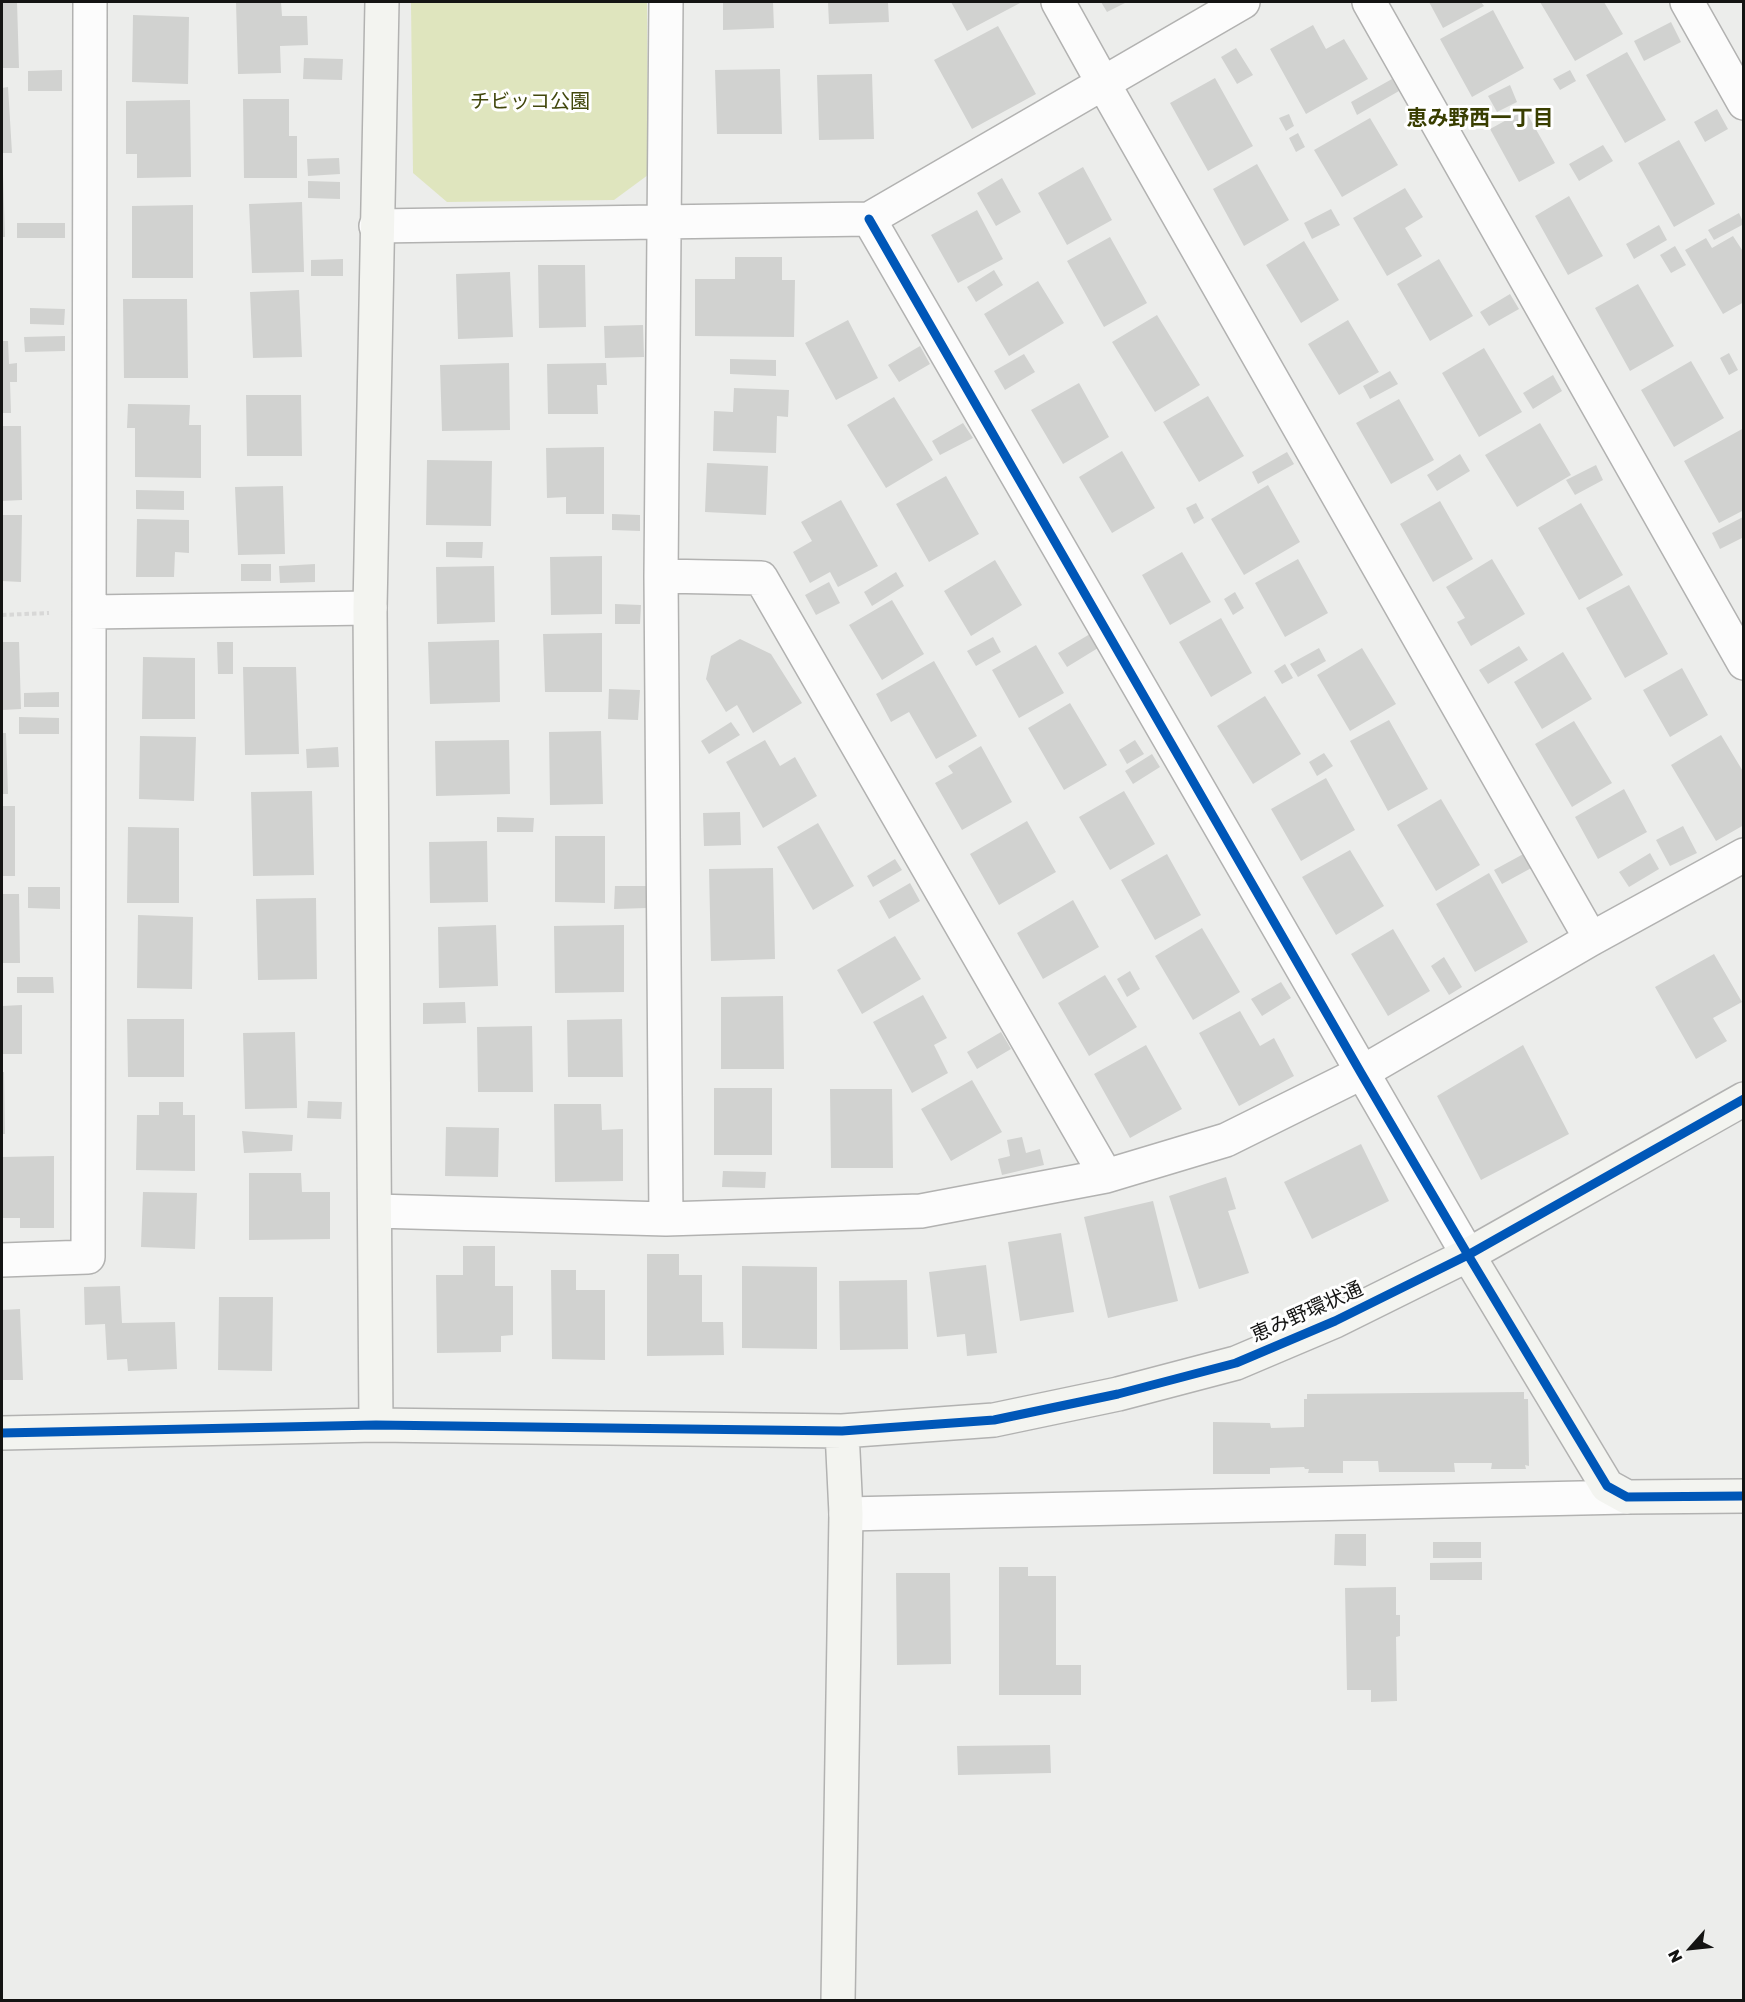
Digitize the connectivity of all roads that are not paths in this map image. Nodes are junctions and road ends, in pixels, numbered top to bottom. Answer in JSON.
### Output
{"nodes":[{"id":1,"x":90,"y":2,"type":"edge"},
{"id":2,"x":382,"y":2,"type":"edge"},
{"id":3,"x":666,"y":2,"type":"edge"},
{"id":4,"x":1058,"y":2,"type":"edge"},
{"id":5,"x":1244,"y":2,"type":"edge"},
{"id":6,"x":1369,"y":2,"type":"edge"},
{"id":7,"x":1687,"y":2,"type":"edge"},
{"id":8,"x":1103,"y":83,"type":"junction"},
{"id":9,"x":1743,"y":103,"type":"edge"},
{"id":10,"x":869,"y":219,"type":"junction"},
{"id":11,"x":664,"y":221,"type":"junction"},
{"id":12,"x":376,"y":226,"type":"junction"},
{"id":13,"x":661,"y":576,"type":"junction"},
{"id":14,"x":370,"y":608,"type":"junction"},
{"id":15,"x":89,"y":612,"type":"junction"},
{"id":16,"x":1743,"y":663,"type":"edge"},
{"id":17,"x":1743,"y":855,"type":"edge"},
{"id":18,"x":1591,"y":939,"type":"junction"},
{"id":19,"x":1362,"y":1074,"type":"junction"},
{"id":20,"x":1743,"y":1099,"type":"edge"},
{"id":21,"x":1106,"y":1176,"type":"junction"},
{"id":22,"x":375,"y":1210,"type":"junction"},
{"id":23,"x":666,"y":1219,"type":"junction"},
{"id":24,"x":1468,"y":1255,"type":"junction"},
{"id":25,"x":2,"y":1260,"type":"edge"},
{"id":26,"x":376,"y":1425,"type":"junction"},
{"id":27,"x":842,"y":1431,"type":"junction"},
{"id":28,"x":2,"y":1433,"type":"edge"},
{"id":29,"x":1743,"y":1496,"type":"edge"},
{"id":30,"x":1627,"y":1497,"type":"junction"},
{"id":31,"x":846,"y":1514,"type":"junction"},
{"id":32,"x":838,"y":2001,"type":"edge"}],
"edges":[{"from":1,"to":15,"type":"street"},
{"from":2,"to":12,"type":"street"},
{"from":3,"to":11,"type":"street"},
{"from":4,"to":8,"type":"street"},
{"from":5,"to":8,"type":"street"},
{"from":6,"to":16,"type":"street"},
{"from":7,"to":9,"type":"street"},
{"from":8,"to":10,"type":"street"},
{"from":8,"to":18,"type":"street"},
{"from":10,"to":11,"type":"street"},
{"from":10,"to":19,"type":"street"},
{"from":11,"to":12,"type":"street"},
{"from":11,"to":13,"type":"street"},
{"from":12,"to":14,"type":"street"},
{"from":13,"to":21,"type":"street"},
{"from":13,"to":23,"type":"street"},
{"from":14,"to":15,"type":"street"},
{"from":14,"to":22,"type":"street"},
{"from":15,"to":25,"type":"street"},
{"from":17,"to":18,"type":"street"},
{"from":18,"to":19,"type":"street"},
{"from":19,"to":21,"type":"street"},
{"from":19,"to":24,"type":"street"},
{"from":20,"to":24,"type":"street","name":"恵み野環状通"},
{"from":21,"to":23,"type":"street"},
{"from":22,"to":23,"type":"street"},
{"from":22,"to":26,"type":"street"},
{"from":24,"to":27,"type":"street","name":"恵み野環状通"},
{"from":24,"to":30,"type":"street"},
{"from":26,"to":27,"type":"street","name":"恵み野環状通"},
{"from":26,"to":28,"type":"street","name":"恵み野環状通"},
{"from":27,"to":31,"type":"street"},
{"from":29,"to":30,"type":"street"},
{"from":30,"to":31,"type":"street"},
{"from":31,"to":32,"type":"street"}]}
